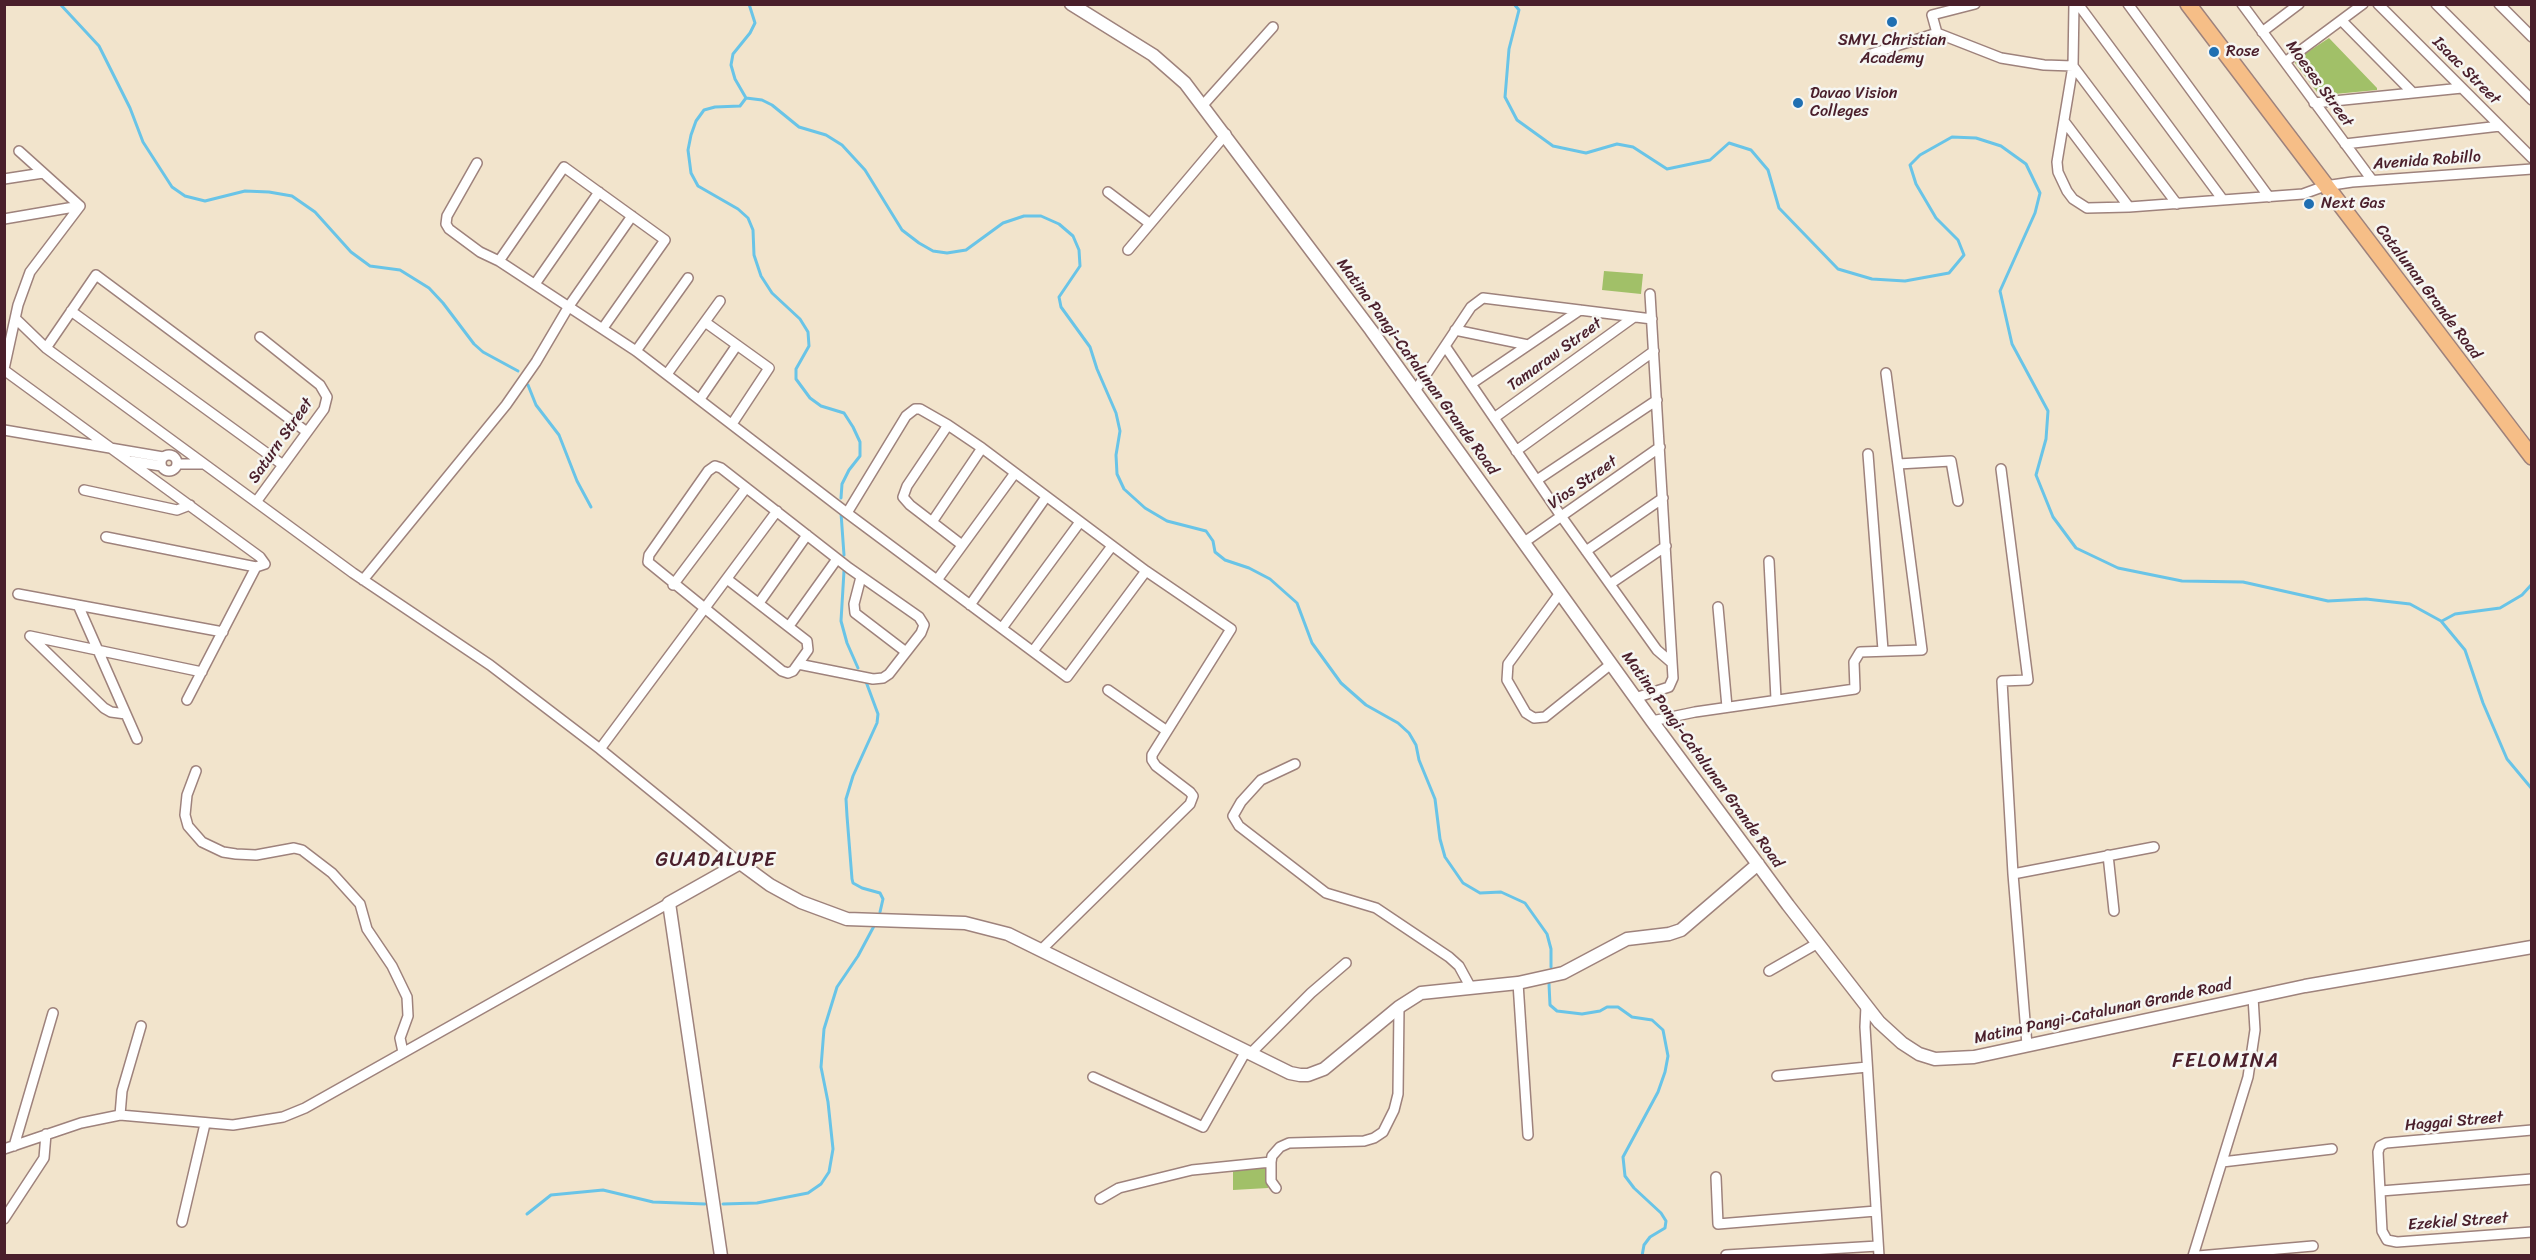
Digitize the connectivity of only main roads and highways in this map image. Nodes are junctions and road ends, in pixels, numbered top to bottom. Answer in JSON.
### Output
{"nodes":[{"id":1,"x":2187,"y":4,"type":"edge"},
{"id":2,"x":2532,"y":457,"type":"edge"}],
"edges":[{"from":1,"to":2,"type":"main road","name":"Catalunan Grande Road"}]}
